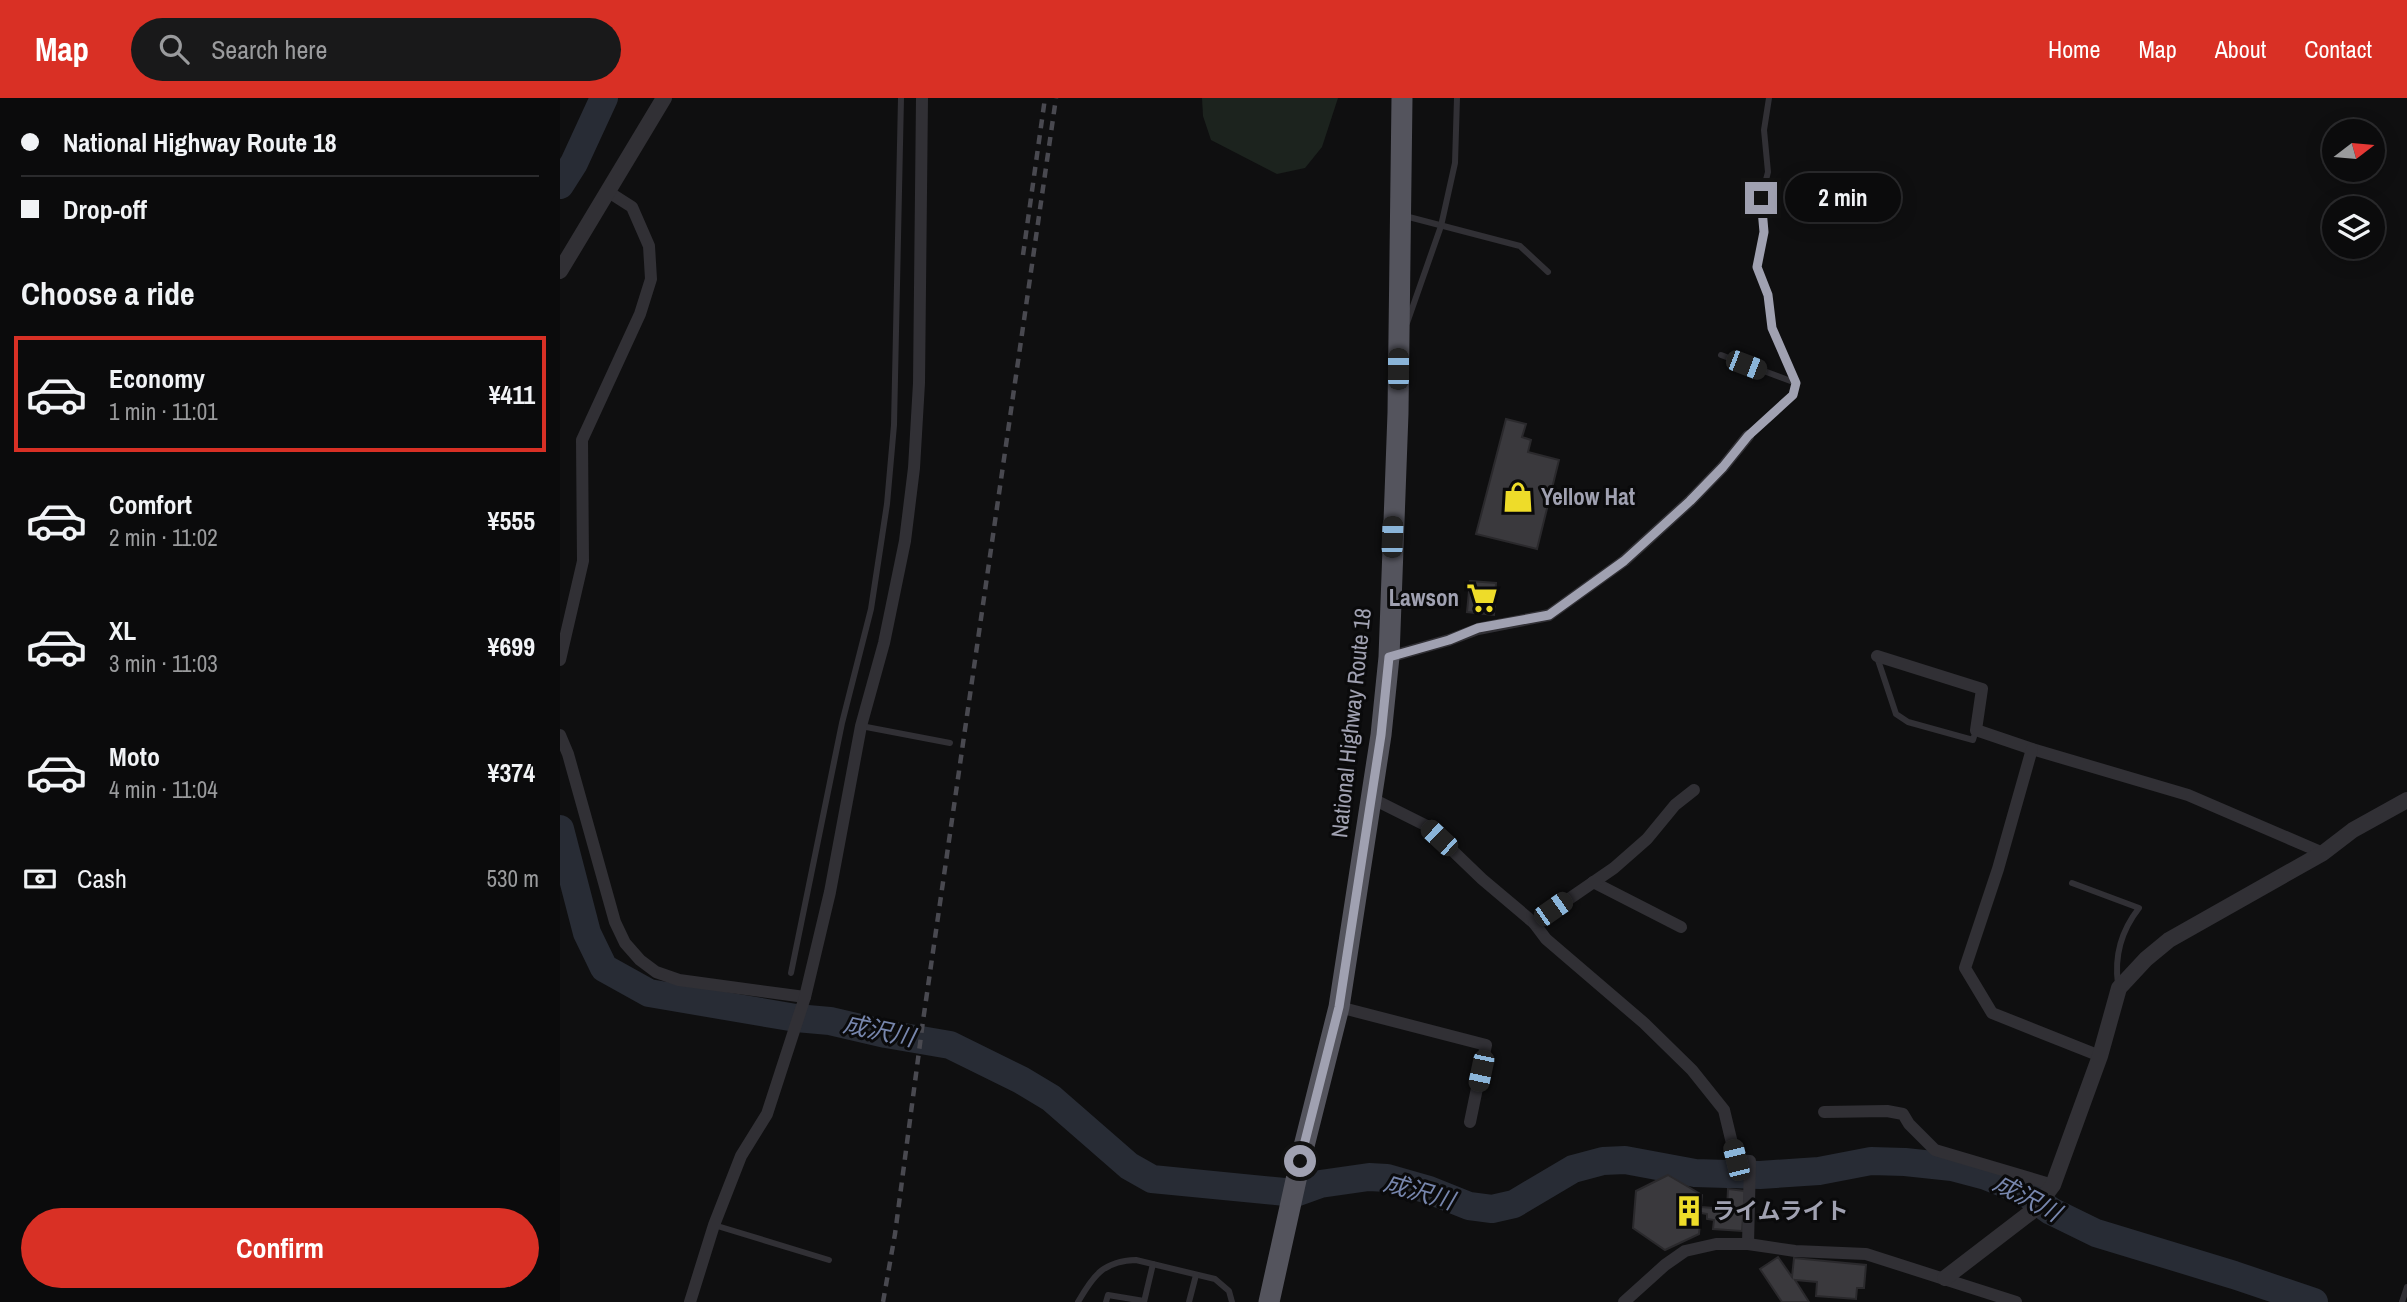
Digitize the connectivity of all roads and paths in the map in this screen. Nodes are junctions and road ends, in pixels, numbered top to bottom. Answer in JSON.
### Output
{"nodes":[{"id":1,"x":664,"y":98,"type":"edge"},
{"id":2,"x":901,"y":98,"type":"edge"},
{"id":3,"x":922,"y":98,"type":"edge"},
{"id":4,"x":1402,"y":98,"type":"edge"},
{"id":5,"x":1457,"y":98,"type":"edge"},
{"id":6,"x":1769,"y":98,"type":"edge"},
{"id":7,"x":607,"y":191,"type":"junction"},
{"id":8,"x":1400,"y":214,"type":"junction"},
{"id":9,"x":1441,"y":226,"type":"junction"},
{"id":10,"x":560,"y":271,"type":"edge"},
{"id":11,"x":1548,"y":272,"type":"dead end"},
{"id":12,"x":1399,"y":347,"type":"junction"},
{"id":13,"x":1721,"y":355,"type":"dead end"},
{"id":14,"x":1796,"y":383,"type":"junction"},
{"id":15,"x":1748,"y":436,"type":"joint"},
{"id":16,"x":1877,"y":656,"type":"joint"},
{"id":17,"x":1389,"y":657,"type":"junction"},
{"id":18,"x":560,"y":660,"type":"edge"},
{"id":19,"x":861,"y":726,"type":"junction"},
{"id":20,"x":1976,"y":730,"type":"junction"},
{"id":21,"x":560,"y":735,"type":"edge"},
{"id":22,"x":950,"y":743,"type":"dead end"},
{"id":23,"x":2032,"y":749,"type":"junction"},
{"id":24,"x":1694,"y":790,"type":"dead end"},
{"id":25,"x":1371,"y":797,"type":"junction"},
{"id":26,"x":2407,"y":800,"type":"edge"},
{"id":27,"x":2323,"y":853,"type":"junction"},
{"id":28,"x":1593,"y":882,"type":"junction"},
{"id":29,"x":2073,"y":883,"type":"dead end"},
{"id":30,"x":1534,"y":923,"type":"junction"},
{"id":31,"x":1681,"y":927,"type":"dead end"},
{"id":32,"x":791,"y":973,"type":"dead end"},
{"id":33,"x":2119,"y":988,"type":"junction"},
{"id":34,"x":805,"y":997,"type":"junction"},
{"id":35,"x":1339,"y":1007,"type":"junction"},
{"id":36,"x":2100,"y":1056,"type":"junction"},
{"id":37,"x":1824,"y":1112,"type":"dead end"},
{"id":38,"x":1470,"y":1122,"type":"dead end"},
{"id":39,"x":2050,"y":1189,"type":"junction"},
{"id":40,"x":714,"y":1225,"type":"junction"},
{"id":41,"x":1748,"y":1244,"type":"junction"},
{"id":42,"x":829,"y":1260,"type":"dead end"},
{"id":43,"x":1153,"y":1264,"type":"junction"},
{"id":44,"x":1196,"y":1275,"type":"junction"},
{"id":45,"x":1945,"y":1278,"type":"junction"},
{"id":46,"x":2407,"y":1287,"type":"edge"},
{"id":47,"x":1144,"y":1301,"type":"edge"},
{"id":48,"x":690,"y":1302,"type":"edge"},
{"id":49,"x":1078,"y":1302,"type":"edge"},
{"id":50,"x":1106,"y":1302,"type":"edge"},
{"id":51,"x":1189,"y":1302,"type":"edge"},
{"id":52,"x":1232,"y":1302,"type":"edge"},
{"id":53,"x":1269,"y":1302,"type":"edge"},
{"id":54,"x":1624,"y":1302,"type":"edge"},
{"id":55,"x":2016,"y":1302,"type":"edge"},
{"id":56,"x":2402,"y":1302,"type":"edge"}],
"edges":[{"from":1,"to":7,"type":"street"},
{"from":2,"to":32,"type":"lane"},
{"from":3,"to":19,"type":"street"},
{"from":4,"to":8,"type":"highway","name":"National Highway Route 18"},
{"from":5,"to":9,"type":"lane"},
{"from":6,"to":14,"type":"lane"},
{"from":7,"to":10,"type":"street"},
{"from":7,"to":18,"type":"street"},
{"from":8,"to":9,"type":"lane"},
{"from":8,"to":12,"type":"highway","name":"National Highway Route 18"},
{"from":9,"to":11,"type":"lane"},
{"from":9,"to":12,"type":"lane"},
{"from":12,"to":17,"type":"highway","name":"National Highway Route 18"},
{"from":13,"to":14,"type":"lane"},
{"from":14,"to":15,"type":"lane"},
{"from":15,"to":17,"type":"street"},
{"from":16,"to":20,"type":"street"},
{"from":16,"to":20,"type":"lane"},
{"from":17,"to":25,"type":"highway","name":"National Highway Route 18"},
{"from":19,"to":22,"type":"lane"},
{"from":19,"to":34,"type":"street"},
{"from":20,"to":23,"type":"street"},
{"from":21,"to":34,"type":"street"},
{"from":23,"to":27,"type":"street"},
{"from":23,"to":36,"type":"street"},
{"from":24,"to":28,"type":"street"},
{"from":25,"to":30,"type":"street"},
{"from":25,"to":35,"type":"highway","name":"National Highway Route 18"},
{"from":26,"to":27,"type":"street"},
{"from":27,"to":33,"type":"street"},
{"from":28,"to":30,"type":"street"},
{"from":28,"to":31,"type":"street"},
{"from":29,"to":33,"type":"lane"},
{"from":30,"to":41,"type":"street"},
{"from":33,"to":36,"type":"street"},
{"from":34,"to":40,"type":"street"},
{"from":35,"to":38,"type":"street"},
{"from":35,"to":53,"type":"highway","name":"National Highway Route 18"},
{"from":36,"to":39,"type":"street"},
{"from":37,"to":39,"type":"street"},
{"from":39,"to":45,"type":"street"},
{"from":40,"to":42,"type":"lane"},
{"from":40,"to":48,"type":"street"},
{"from":41,"to":45,"type":"street"},
{"from":41,"to":54,"type":"street"},
{"from":43,"to":44,"type":"lane"},
{"from":43,"to":47,"type":"lane"},
{"from":43,"to":49,"type":"lane"},
{"from":44,"to":51,"type":"lane"},
{"from":44,"to":52,"type":"lane"},
{"from":45,"to":55,"type":"street"},
{"from":46,"to":56,"type":"lane"},
{"from":47,"to":50,"type":"lane"}]}
